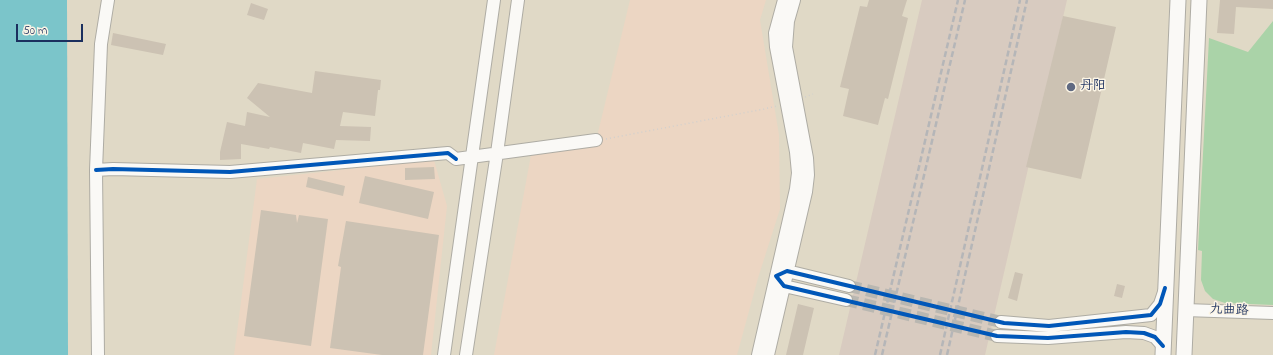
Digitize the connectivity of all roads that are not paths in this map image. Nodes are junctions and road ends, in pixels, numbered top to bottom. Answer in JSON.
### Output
{"nodes":[{"id":1,"x":108,"y":0,"type":"edge"},
{"id":2,"x":494,"y":0,"type":"edge"},
{"id":3,"x":518,"y":0,"type":"edge"},
{"id":4,"x":784,"y":0,"type":"edge"},
{"id":5,"x":794,"y":0,"type":"edge"},
{"id":6,"x":1178,"y":0,"type":"edge"},
{"id":7,"x":1199,"y":0,"type":"edge"},
{"id":8,"x":791,"y":101,"type":"junction"},
{"id":9,"x":596,"y":140,"type":"road end"},
{"id":10,"x":496,"y":154,"type":"junction"},
{"id":11,"x":471,"y":157,"type":"junction"},
{"id":12,"x":96,"y":170,"type":"junction"},
{"id":13,"x":782,"y":274,"type":"junction"},
{"id":14,"x":784,"y":286,"type":"junction"},
{"id":15,"x":849,"y":286,"type":"tunnel mouth"},
{"id":16,"x":1165,"y":288,"type":"junction"},
{"id":17,"x":846,"y":300,"type":"tunnel mouth"},
{"id":18,"x":1185,"y":310,"type":"junction"},
{"id":19,"x":1273,"y":313,"type":"edge"},
{"id":20,"x":1001,"y":322,"type":"tunnel mouth"},
{"id":21,"x":997,"y":336,"type":"tunnel mouth"},
{"id":22,"x":1163,"y":351,"type":"edge"},
{"id":23,"x":98,"y":355,"type":"edge"},
{"id":24,"x":444,"y":355,"type":"edge"},
{"id":25,"x":466,"y":355,"type":"edge"},
{"id":26,"x":758,"y":355,"type":"edge"},
{"id":27,"x":768,"y":355,"type":"edge"},
{"id":28,"x":1184,"y":355,"type":"edge"}],
"edges":[{"from":1,"to":12,"type":"street"},
{"from":2,"to":11,"type":"street"},
{"from":3,"to":10,"type":"street"},
{"from":4,"to":8,"type":"street"},
{"from":5,"to":8,"type":"street"},
{"from":6,"to":16,"type":"main road"},
{"from":7,"to":18,"type":"main road"},
{"from":8,"to":13,"type":"street"},
{"from":9,"to":10,"type":"street"},
{"from":10,"to":11,"type":"street"},
{"from":10,"to":25,"type":"street"},
{"from":11,"to":12,"type":"street"},
{"from":11,"to":24,"type":"street"},
{"from":12,"to":23,"type":"street"},
{"from":13,"to":14,"type":"street"},
{"from":13,"to":15,"type":"street"},
{"from":13,"to":26,"type":"street"},
{"from":14,"to":17,"type":"street"},
{"from":14,"to":27,"type":"street"},
{"from":16,"to":20,"type":"street"},
{"from":16,"to":22,"type":"main road"},
{"from":18,"to":19,"type":"street","name":"九曲路"},
{"from":18,"to":28,"type":"main road"},
{"from":21,"to":22,"type":"street"}]}
